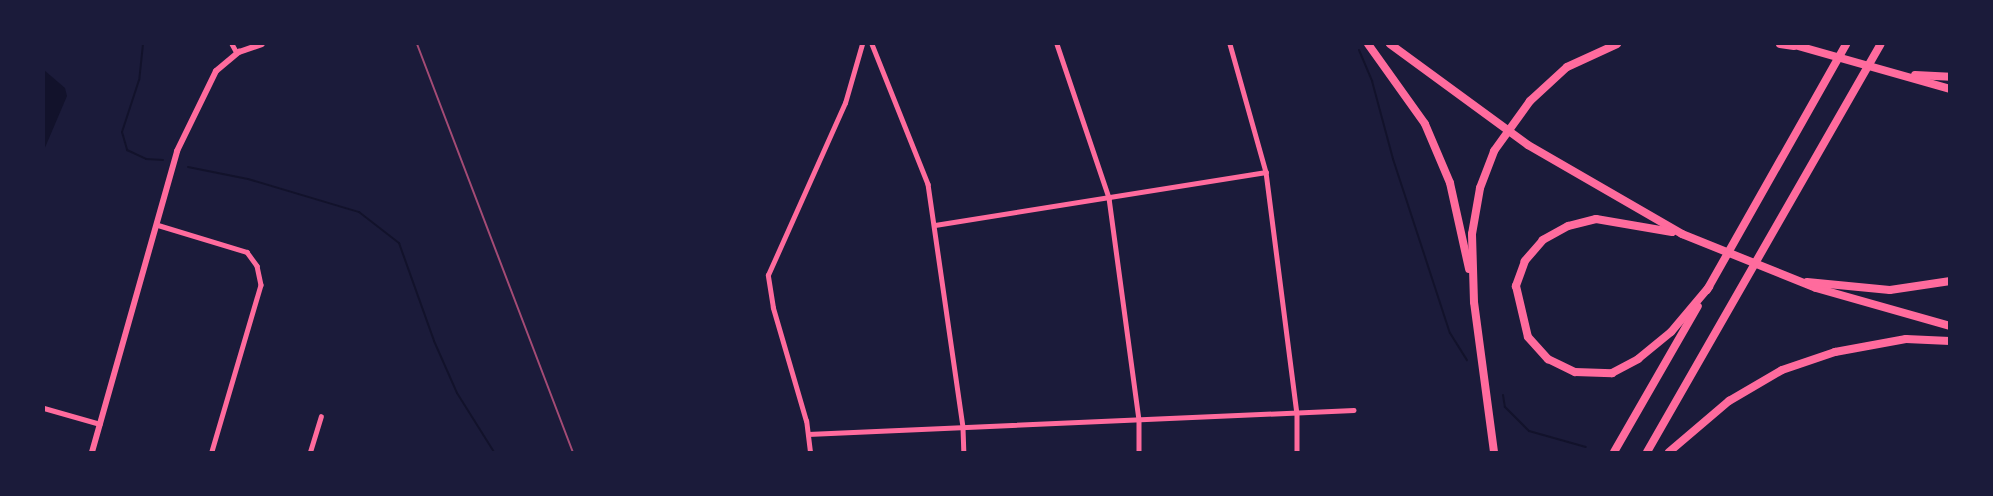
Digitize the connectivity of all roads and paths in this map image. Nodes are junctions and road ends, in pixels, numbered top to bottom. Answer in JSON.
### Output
{"nodes":[{"id":1,"x":232,"y":44,"type":"edge"},
{"id":2,"x":262,"y":44,"type":"edge"},
{"id":3,"x":862,"y":44,"type":"edge"},
{"id":4,"x":872,"y":44,"type":"edge"},
{"id":5,"x":1057,"y":44,"type":"edge"},
{"id":6,"x":1230,"y":44,"type":"edge"},
{"id":7,"x":1368,"y":44,"type":"edge"},
{"id":8,"x":1390,"y":44,"type":"edge"},
{"id":9,"x":1617,"y":44,"type":"edge"},
{"id":10,"x":1780,"y":44,"type":"edge"},
{"id":11,"x":1791,"y":44,"type":"edge"},
{"id":12,"x":1846,"y":44,"type":"edge"},
{"id":13,"x":1881,"y":44,"type":"edge"},
{"id":14,"x":1804,"y":48,"type":"junction"},
{"id":15,"x":237,"y":53,"type":"junction"},
{"id":16,"x":1900,"y":75,"type":"junction"},
{"id":17,"x":1950,"y":77,"type":"edge"},
{"id":18,"x":1950,"y":89,"type":"edge"},
{"id":19,"x":1266,"y":171,"type":"junction"},
{"id":20,"x":1109,"y":198,"type":"junction"},
{"id":21,"x":158,"y":225,"type":"junction"},
{"id":22,"x":934,"y":225,"type":"junction"},
{"id":23,"x":1682,"y":234,"type":"junction"},
{"id":24,"x":1791,"y":279,"type":"junction"},
{"id":25,"x":1950,"y":281,"type":"edge"},
{"id":26,"x":1709,"y":287,"type":"junction"},
{"id":27,"x":1474,"y":302,"type":"junction"},
{"id":28,"x":1950,"y":326,"type":"edge"},
{"id":29,"x":1950,"y":341,"type":"edge"},
{"id":30,"x":44,"y":408,"type":"edge"},
{"id":31,"x":1353,"y":410,"type":"dead end"},
{"id":32,"x":1297,"y":413,"type":"junction"},
{"id":33,"x":321,"y":417,"type":"dead end"},
{"id":34,"x":1139,"y":418,"type":"junction"},
{"id":35,"x":100,"y":424,"type":"junction"},
{"id":36,"x":963,"y":428,"type":"junction"},
{"id":37,"x":808,"y":434,"type":"junction"},
{"id":38,"x":92,"y":453,"type":"edge"},
{"id":39,"x":212,"y":453,"type":"edge"},
{"id":40,"x":310,"y":453,"type":"edge"},
{"id":41,"x":810,"y":453,"type":"edge"},
{"id":42,"x":963,"y":453,"type":"edge"},
{"id":43,"x":1139,"y":453,"type":"edge"},
{"id":44,"x":1298,"y":453,"type":"edge"},
{"id":45,"x":1494,"y":453,"type":"edge"},
{"id":46,"x":1614,"y":453,"type":"edge"},
{"id":47,"x":1647,"y":453,"type":"edge"},
{"id":48,"x":1669,"y":453,"type":"edge"}],
"edges":[{"from":1,"to":15,"type":"street"},
{"from":2,"to":15,"type":"main road"},
{"from":3,"to":37,"type":"street"},
{"from":4,"to":22,"type":"street"},
{"from":5,"to":20,"type":"street"},
{"from":6,"to":19,"type":"street"},
{"from":7,"to":27,"type":"highway"},
{"from":8,"to":23,"type":"highway"},
{"from":9,"to":27,"type":"highway"},
{"from":10,"to":14,"type":"highway"},
{"from":11,"to":14,"type":"highway"},
{"from":12,"to":26,"type":"highway"},
{"from":13,"to":47,"type":"highway"},
{"from":14,"to":16,"type":"highway"},
{"from":15,"to":21,"type":"main road"},
{"from":16,"to":17,"type":"highway"},
{"from":16,"to":18,"type":"highway"},
{"from":19,"to":20,"type":"street"},
{"from":19,"to":32,"type":"street"},
{"from":20,"to":22,"type":"street"},
{"from":20,"to":34,"type":"street"},
{"from":21,"to":35,"type":"main road"},
{"from":21,"to":39,"type":"street"},
{"from":22,"to":36,"type":"street"},
{"from":23,"to":24,"type":"highway"},
{"from":23,"to":26,"type":"highway"},
{"from":24,"to":25,"type":"highway"},
{"from":24,"to":28,"type":"highway"},
{"from":26,"to":46,"type":"highway"},
{"from":27,"to":45,"type":"highway"},
{"from":29,"to":48,"type":"highway"},
{"from":30,"to":35,"type":"street"},
{"from":31,"to":32,"type":"street"},
{"from":32,"to":34,"type":"street"},
{"from":32,"to":44,"type":"street"},
{"from":33,"to":40,"type":"street"},
{"from":34,"to":36,"type":"street"},
{"from":34,"to":43,"type":"street"},
{"from":35,"to":38,"type":"main road"},
{"from":36,"to":37,"type":"street"},
{"from":36,"to":42,"type":"street"},
{"from":37,"to":41,"type":"street"}]}
